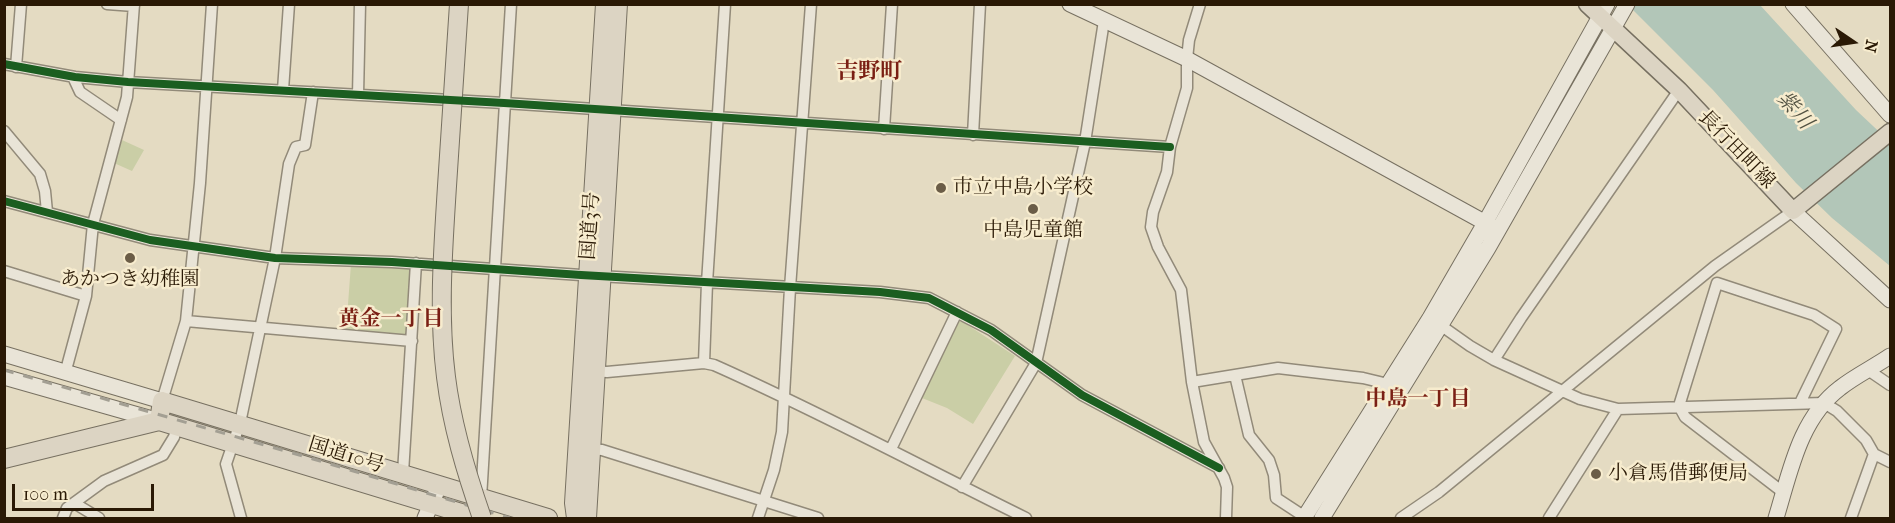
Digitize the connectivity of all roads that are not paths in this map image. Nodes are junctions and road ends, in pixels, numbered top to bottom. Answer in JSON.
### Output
{"nodes":[{"id":1,"x":21,"y":4,"type":"edge"},
{"id":2,"x":107,"y":4,"type":"edge"},
{"id":3,"x":212,"y":4,"type":"edge"},
{"id":4,"x":289,"y":4,"type":"edge"},
{"id":5,"x":360,"y":4,"type":"edge"},
{"id":6,"x":446,"y":4,"type":"edge"},
{"id":7,"x":459,"y":4,"type":"edge"},
{"id":8,"x":511,"y":4,"type":"edge"},
{"id":9,"x":605,"y":4,"type":"edge"},
{"id":10,"x":618,"y":4,"type":"edge"},
{"id":11,"x":725,"y":4,"type":"edge"},
{"id":12,"x":811,"y":4,"type":"edge"},
{"id":13,"x":892,"y":4,"type":"edge"},
{"id":14,"x":980,"y":4,"type":"edge"},
{"id":15,"x":1070,"y":4,"type":"edge"},
{"id":16,"x":1200,"y":4,"type":"edge"},
{"id":17,"x":1587,"y":4,"type":"edge"},
{"id":18,"x":1793,"y":4,"type":"edge"},
{"id":19,"x":134,"y":5,"type":"edge"},
{"id":20,"x":1626,"y":8,"type":"edge"},
{"id":21,"x":1603,"y":11,"type":"edge"},
{"id":22,"x":1104,"y":21,"type":"junction"},
{"id":23,"x":1613,"y":30,"type":"junction"},
{"id":24,"x":1186,"y":59,"type":"junction"},
{"id":25,"x":4,"y":64,"type":"edge"},
{"id":26,"x":16,"y":67,"type":"junction"},
{"id":27,"x":73,"y":77,"type":"junction"},
{"id":28,"x":128,"y":82,"type":"junction"},
{"id":29,"x":208,"y":86,"type":"junction"},
{"id":30,"x":283,"y":90,"type":"junction"},
{"id":31,"x":1679,"y":90,"type":"junction"},
{"id":32,"x":313,"y":92,"type":"junction"},
{"id":33,"x":358,"y":95,"type":"junction"},
{"id":34,"x":504,"y":104,"type":"junction"},
{"id":35,"x":605,"y":110,"type":"junction"},
{"id":36,"x":1890,"y":115,"type":"edge"},
{"id":37,"x":717,"y":118,"type":"junction"},
{"id":38,"x":120,"y":120,"type":"junction"},
{"id":39,"x":802,"y":124,"type":"junction"},
{"id":40,"x":884,"y":129,"type":"junction"},
{"id":41,"x":4,"y":130,"type":"edge"},
{"id":42,"x":1890,"y":132,"type":"edge"},
{"id":43,"x":973,"y":135,"type":"junction"},
{"id":44,"x":1085,"y":142,"type":"junction"},
{"id":45,"x":1170,"y":147,"type":"junction"},
{"id":46,"x":4,"y":201,"type":"edge"},
{"id":47,"x":1793,"y":211,"type":"junction"},
{"id":48,"x":47,"y":212,"type":"junction"},
{"id":49,"x":93,"y":224,"type":"junction"},
{"id":50,"x":1492,"y":226,"type":"junction"},
{"id":51,"x":192,"y":246,"type":"junction"},
{"id":52,"x":275,"y":258,"type":"junction"},
{"id":53,"x":416,"y":263,"type":"junction"},
{"id":54,"x":1715,"y":266,"type":"junction"},
{"id":55,"x":494,"y":270,"type":"junction"},
{"id":56,"x":4,"y":271,"type":"edge"},
{"id":57,"x":595,"y":275,"type":"junction"},
{"id":58,"x":707,"y":283,"type":"junction"},
{"id":59,"x":1717,"y":283,"type":"junction"},
{"id":60,"x":790,"y":288,"type":"junction"},
{"id":61,"x":86,"y":296,"type":"junction"},
{"id":62,"x":1890,"y":300,"type":"edge"},
{"id":63,"x":957,"y":312,"type":"junction"},
{"id":64,"x":186,"y":321,"type":"junction"},
{"id":65,"x":1435,"y":321,"type":"junction"},
{"id":66,"x":259,"y":328,"type":"junction"},
{"id":67,"x":411,"y":341,"type":"junction"},
{"id":68,"x":4,"y":354,"type":"edge"},
{"id":69,"x":1890,"y":356,"type":"edge"},
{"id":70,"x":1494,"y":360,"type":"junction"},
{"id":71,"x":704,"y":363,"type":"junction"},
{"id":72,"x":1036,"y":363,"type":"junction"},
{"id":73,"x":66,"y":370,"type":"junction"},
{"id":74,"x":1869,"y":370,"type":"junction"},
{"id":75,"x":589,"y":371,"type":"junction"},
{"id":76,"x":1235,"y":375,"type":"junction"},
{"id":77,"x":4,"y":377,"type":"edge"},
{"id":78,"x":1192,"y":382,"type":"junction"},
{"id":79,"x":1890,"y":385,"type":"edge"},
{"id":80,"x":1394,"y":388,"type":"junction"},
{"id":81,"x":1560,"y":391,"type":"junction"},
{"id":82,"x":786,"y":397,"type":"junction"},
{"id":83,"x":162,"y":400,"type":"junction"},
{"id":84,"x":1800,"y":403,"type":"junction"},
{"id":85,"x":1824,"y":403,"type":"junction"},
{"id":86,"x":1679,"y":406,"type":"junction"},
{"id":87,"x":1618,"y":409,"type":"junction"},
{"id":88,"x":159,"y":421,"type":"junction"},
{"id":89,"x":240,"y":423,"type":"junction"},
{"id":90,"x":177,"y":426,"type":"junction"},
{"id":91,"x":234,"y":442,"type":"junction"},
{"id":92,"x":590,"y":449,"type":"junction"},
{"id":93,"x":891,"y":449,"type":"junction"},
{"id":94,"x":1874,"y":454,"type":"junction"},
{"id":95,"x":4,"y":459,"type":"edge"},
{"id":96,"x":1890,"y":462,"type":"edge"},
{"id":97,"x":1219,"y":468,"type":"junction"},
{"id":98,"x":403,"y":473,"type":"junction"},
{"id":99,"x":439,"y":485,"type":"junction"},
{"id":100,"x":962,"y":487,"type":"junction"},
{"id":101,"x":1784,"y":493,"type":"junction"},
{"id":102,"x":481,"y":498,"type":"junction"},
{"id":103,"x":764,"y":501,"type":"junction"},
{"id":104,"x":74,"y":503,"type":"junction"},
{"id":105,"x":429,"y":511,"type":"edge"},
{"id":106,"x":1305,"y":518,"type":"edge"},
{"id":107,"x":63,"y":519,"type":"edge"},
{"id":108,"x":99,"y":519,"type":"edge"},
{"id":109,"x":241,"y":519,"type":"edge"},
{"id":110,"x":470,"y":519,"type":"edge"},
{"id":111,"x":480,"y":519,"type":"edge"},
{"id":112,"x":548,"y":519,"type":"edge"},
{"id":113,"x":576,"y":519,"type":"edge"},
{"id":114,"x":587,"y":519,"type":"edge"},
{"id":115,"x":758,"y":519,"type":"edge"},
{"id":116,"x":818,"y":519,"type":"edge"},
{"id":117,"x":1026,"y":519,"type":"edge"},
{"id":118,"x":1226,"y":519,"type":"edge"},
{"id":119,"x":1322,"y":519,"type":"edge"},
{"id":120,"x":1401,"y":519,"type":"edge"},
{"id":121,"x":1549,"y":519,"type":"edge"},
{"id":122,"x":1776,"y":519,"type":"edge"},
{"id":123,"x":1851,"y":519,"type":"edge"}],
"edges":[{"from":1,"to":26,"type":"street"},
{"from":2,"to":19,"type":"street"},
{"from":3,"to":29,"type":"street"},
{"from":4,"to":30,"type":"street"},
{"from":5,"to":33,"type":"street"},
{"from":6,"to":110,"type":"highway"},
{"from":7,"to":111,"type":"highway","bridge":true},
{"from":8,"to":34,"type":"street"},
{"from":9,"to":35,"type":"highway","name":"国道3号"},
{"from":10,"to":35,"type":"highway","name":"国道3号"},
{"from":11,"to":37,"type":"street"},
{"from":12,"to":39,"type":"street"},
{"from":13,"to":40,"type":"street"},
{"from":14,"to":43,"type":"street"},
{"from":15,"to":22,"type":"street"},
{"from":16,"to":24,"type":"street"},
{"from":17,"to":21,"type":"main road","name":"長行田町線"},
{"from":18,"to":36,"type":"street"},
{"from":19,"to":28,"type":"street"},
{"from":20,"to":23,"type":"street"},
{"from":21,"to":23,"type":"main road","name":"長行田町線"},
{"from":21,"to":50,"type":"street"},
{"from":22,"to":24,"type":"street"},
{"from":22,"to":44,"type":"street"},
{"from":23,"to":31,"type":"main road","name":"長行田町線"},
{"from":23,"to":50,"type":"street"},
{"from":24,"to":45,"type":"street"},
{"from":24,"to":50,"type":"street"},
{"from":25,"to":26,"type":"street"},
{"from":26,"to":27,"type":"street"},
{"from":27,"to":28,"type":"street"},
{"from":27,"to":38,"type":"street"},
{"from":28,"to":29,"type":"street"},
{"from":28,"to":38,"type":"street"},
{"from":29,"to":30,"type":"street"},
{"from":29,"to":51,"type":"street"},
{"from":30,"to":32,"type":"street"},
{"from":31,"to":47,"type":"main road","name":"長行田町線"},
{"from":31,"to":70,"type":"street"},
{"from":32,"to":33,"type":"street"},
{"from":32,"to":52,"type":"street"},
{"from":33,"to":34,"type":"street"},
{"from":34,"to":35,"type":"street"},
{"from":34,"to":55,"type":"street"},
{"from":35,"to":37,"type":"street"},
{"from":35,"to":57,"type":"highway","name":"国道3号"},
{"from":37,"to":39,"type":"street"},
{"from":37,"to":58,"type":"street"},
{"from":38,"to":49,"type":"street"},
{"from":39,"to":40,"type":"street"},
{"from":39,"to":60,"type":"street"},
{"from":40,"to":43,"type":"street"},
{"from":41,"to":48,"type":"street"},
{"from":42,"to":47,"type":"main road"},
{"from":43,"to":44,"type":"street"},
{"from":44,"to":45,"type":"street"},
{"from":44,"to":72,"type":"street"},
{"from":45,"to":78,"type":"street"},
{"from":46,"to":48,"type":"street"},
{"from":47,"to":54,"type":"street"},
{"from":47,"to":62,"type":"street"},
{"from":48,"to":49,"type":"street"},
{"from":49,"to":51,"type":"street"},
{"from":49,"to":61,"type":"street"},
{"from":50,"to":65,"type":"street"},
{"from":51,"to":52,"type":"street"},
{"from":51,"to":64,"type":"street"},
{"from":52,"to":53,"type":"street"},
{"from":52,"to":66,"type":"street"},
{"from":53,"to":55,"type":"street"},
{"from":53,"to":67,"type":"street"},
{"from":54,"to":59,"type":"street"},
{"from":54,"to":81,"type":"street"},
{"from":55,"to":57,"type":"street"},
{"from":55,"to":102,"type":"street"},
{"from":56,"to":61,"type":"street"},
{"from":57,"to":58,"type":"street"},
{"from":57,"to":75,"type":"highway","name":"国道3号"},
{"from":58,"to":60,"type":"street"},
{"from":58,"to":71,"type":"street"},
{"from":59,"to":84,"type":"street"},
{"from":59,"to":86,"type":"street"},
{"from":60,"to":63,"type":"street"},
{"from":60,"to":82,"type":"street"},
{"from":61,"to":73,"type":"street"},
{"from":63,"to":72,"type":"street"},
{"from":63,"to":93,"type":"street"},
{"from":64,"to":66,"type":"street"},
{"from":64,"to":83,"type":"street"},
{"from":65,"to":70,"type":"street"},
{"from":65,"to":80,"type":"street"},
{"from":66,"to":67,"type":"street"},
{"from":66,"to":89,"type":"street"},
{"from":67,"to":98,"type":"street"},
{"from":68,"to":73,"type":"street"},
{"from":69,"to":74,"type":"street"},
{"from":70,"to":81,"type":"street"},
{"from":71,"to":75,"type":"street"},
{"from":71,"to":82,"type":"street"},
{"from":72,"to":97,"type":"street"},
{"from":72,"to":100,"type":"street"},
{"from":73,"to":83,"type":"street"},
{"from":74,"to":79,"type":"street"},
{"from":74,"to":85,"type":"street"},
{"from":75,"to":92,"type":"highway","name":"国道3号"},
{"from":75,"to":113,"type":"highway","name":"国道3号"},
{"from":76,"to":78,"type":"street"},
{"from":76,"to":80,"type":"street"},
{"from":76,"to":106,"type":"street"},
{"from":77,"to":88,"type":"street"},
{"from":78,"to":97,"type":"street"},
{"from":80,"to":106,"type":"street"},
{"from":80,"to":119,"type":"street"},
{"from":81,"to":87,"type":"street"},
{"from":81,"to":120,"type":"street"},
{"from":82,"to":93,"type":"street"},
{"from":82,"to":103,"type":"street"},
{"from":83,"to":88,"type":"highway"},
{"from":83,"to":89,"type":"highway","name":"国道10号"},
{"from":84,"to":85,"type":"street"},
{"from":84,"to":86,"type":"street"},
{"from":85,"to":94,"type":"street"},
{"from":85,"to":101,"type":"street"},
{"from":86,"to":87,"type":"street"},
{"from":86,"to":101,"type":"street"},
{"from":87,"to":121,"type":"street"},
{"from":88,"to":90,"type":"highway","name":"国道10号"},
{"from":88,"to":95,"type":"highway","name":"国道10号"},
{"from":89,"to":91,"type":"street"},
{"from":89,"to":98,"type":"highway","name":"国道10号"},
{"from":90,"to":91,"type":"highway","name":"国道10号"},
{"from":90,"to":104,"type":"street"},
{"from":91,"to":105,"type":"highway","name":"国道10号"},
{"from":91,"to":109,"type":"street"},
{"from":92,"to":103,"type":"street"},
{"from":92,"to":114,"type":"highway","name":"国道3号"},
{"from":93,"to":100,"type":"street"},
{"from":94,"to":96,"type":"street"},
{"from":94,"to":123,"type":"street"},
{"from":97,"to":118,"type":"street"},
{"from":98,"to":99,"type":"highway","name":"国道10号"},
{"from":99,"to":102,"type":"highway","name":"国道10号"},
{"from":99,"to":105,"type":"street"},
{"from":100,"to":117,"type":"street"},
{"from":101,"to":122,"type":"street"},
{"from":102,"to":112,"type":"highway","name":"国道10号"},
{"from":103,"to":115,"type":"street"},
{"from":103,"to":116,"type":"street"},
{"from":104,"to":107,"type":"street"},
{"from":104,"to":108,"type":"street"},
{"from":105,"to":111,"type":"highway","name":"国道10号"}]}
